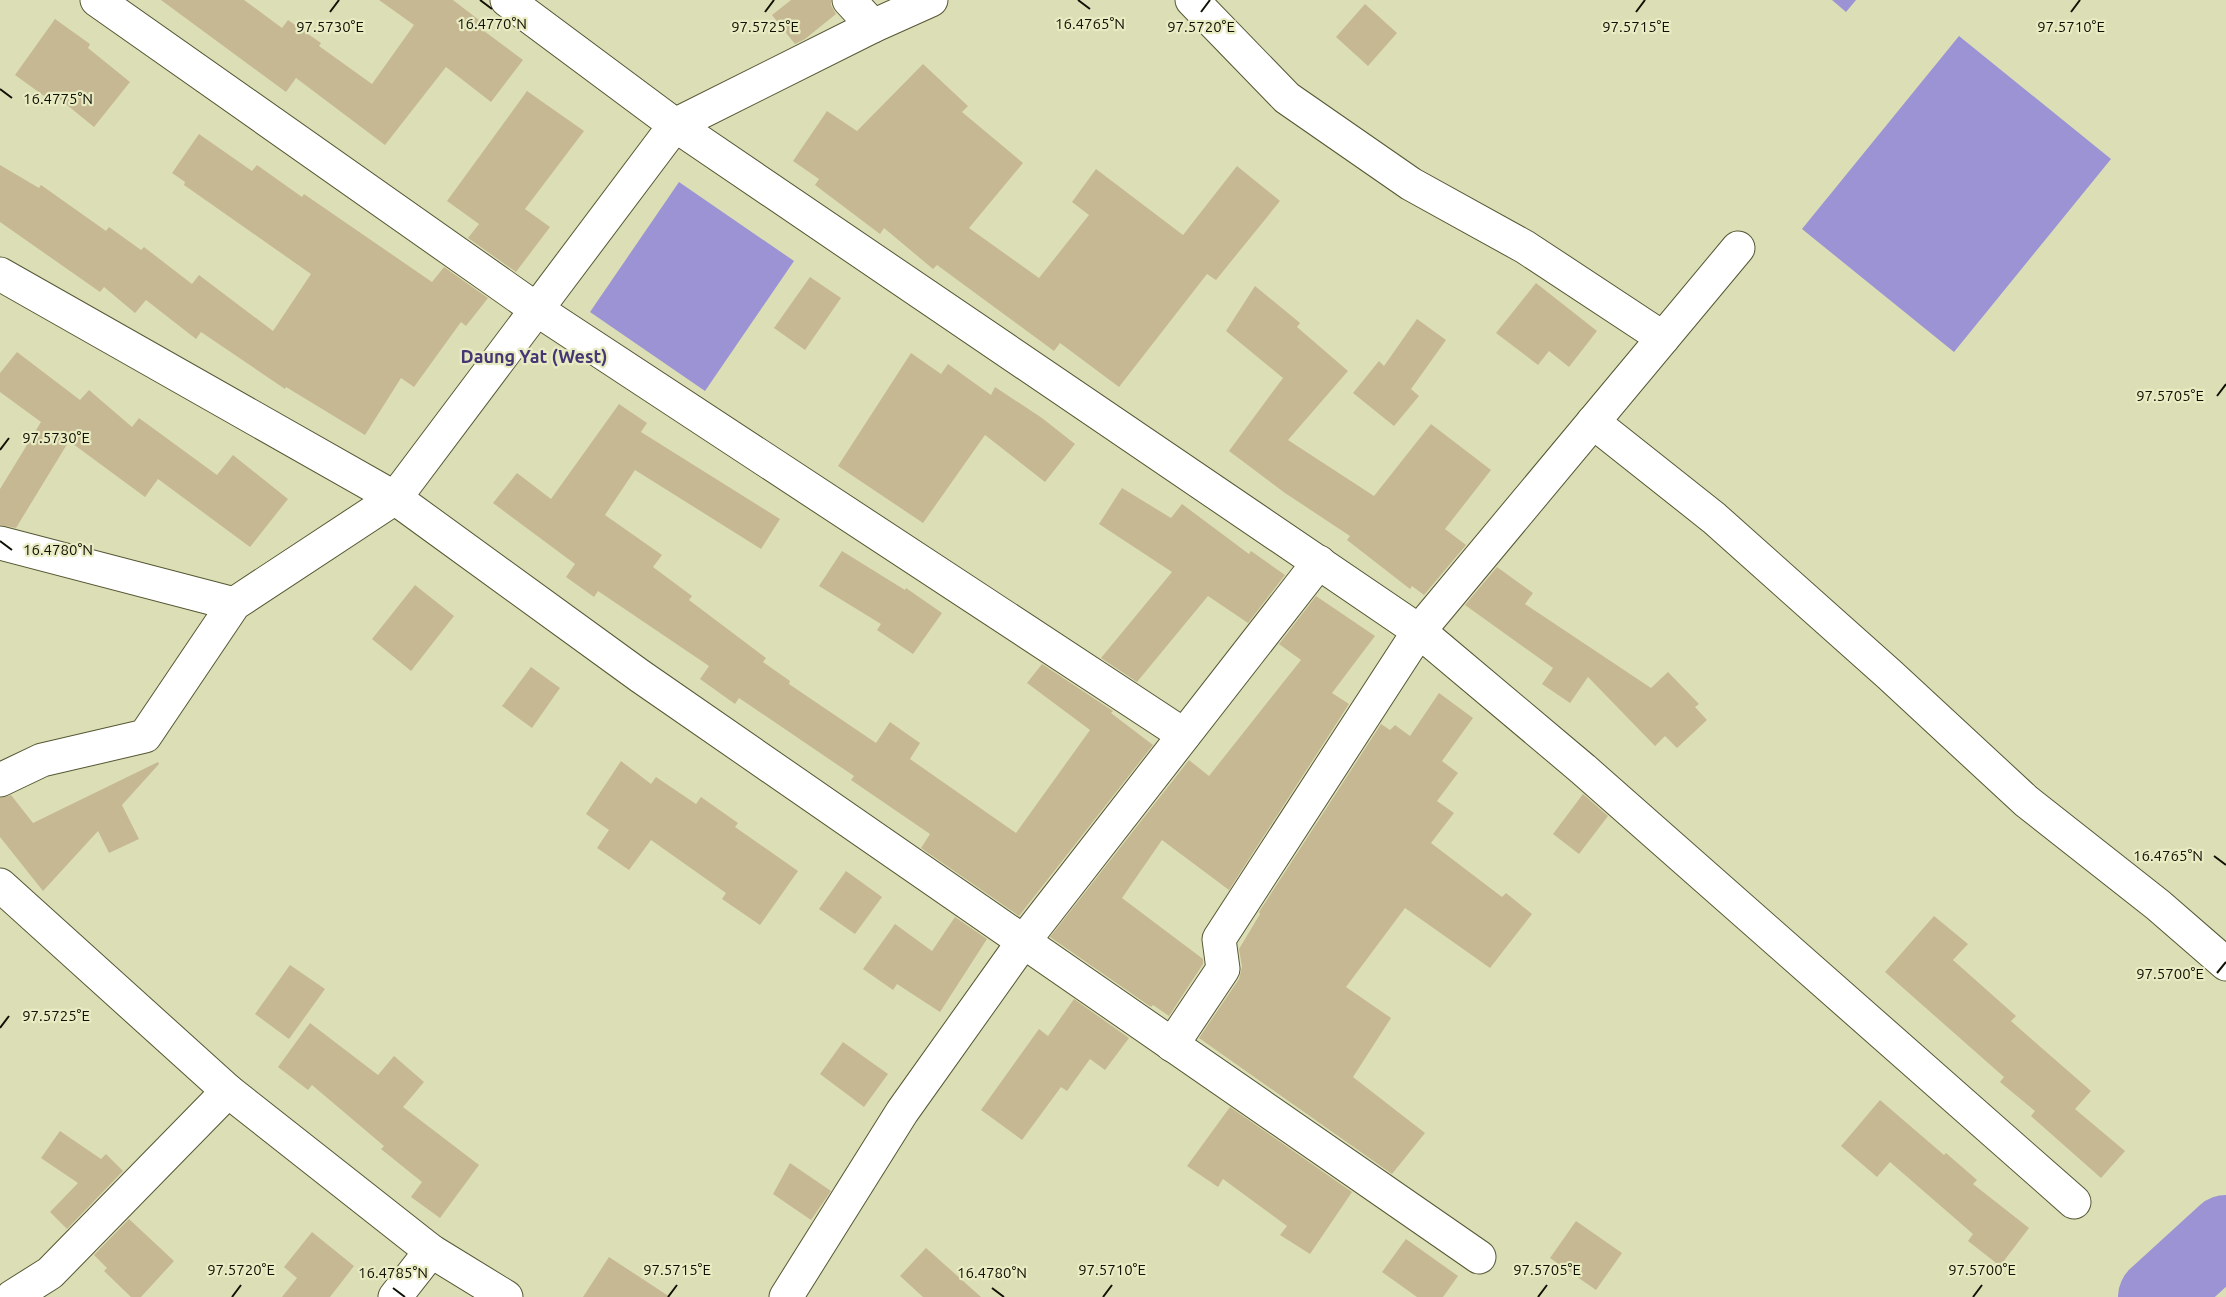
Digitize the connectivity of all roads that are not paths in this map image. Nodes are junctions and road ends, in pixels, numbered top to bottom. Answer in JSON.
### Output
{"nodes":[{"id":1,"x":97,"y":0,"type":"edge"},
{"id":2,"x":507,"y":0,"type":"edge"},
{"id":3,"x":849,"y":0,"type":"edge"},
{"id":4,"x":931,"y":0,"type":"edge"},
{"id":5,"x":1192,"y":0,"type":"edge"},
{"id":6,"x":873,"y":26,"type":"junction"},
{"id":7,"x":675,"y":125,"type":"junction"},
{"id":8,"x":1738,"y":248,"type":"dead end"},
{"id":9,"x":0,"y":274,"type":"edge"},
{"id":10,"x":536,"y":309,"type":"junction"},
{"id":11,"x":1663,"y":338,"type":"junction"},
{"id":12,"x":1593,"y":422,"type":"junction"},
{"id":13,"x":395,"y":498,"type":"junction"},
{"id":14,"x":0,"y":543,"type":"edge"},
{"id":15,"x":1318,"y":562,"type":"junction"},
{"id":16,"x":234,"y":604,"type":"junction"},
{"id":17,"x":1419,"y":631,"type":"junction"},
{"id":18,"x":1184,"y":735,"type":"junction"},
{"id":19,"x":0,"y":780,"type":"edge"},
{"id":20,"x":0,"y":885,"type":"edge"},
{"id":21,"x":1023,"y":942,"type":"junction"},
{"id":22,"x":2226,"y":964,"type":"edge"},
{"id":23,"x":1172,"y":1045,"type":"junction"},
{"id":24,"x":228,"y":1091,"type":"junction"},
{"id":25,"x":2074,"y":1202,"type":"dead end"},
{"id":26,"x":430,"y":1251,"type":"junction"},
{"id":27,"x":1479,"y":1257,"type":"dead end"},
{"id":28,"x":12,"y":1297,"type":"edge"},
{"id":29,"x":395,"y":1297,"type":"edge"},
{"id":30,"x":506,"y":1297,"type":"edge"},
{"id":31,"x":786,"y":1297,"type":"edge"}],
"edges":[{"from":1,"to":10,"type":"street"},
{"from":2,"to":7,"type":"street"},
{"from":3,"to":6,"type":"street"},
{"from":4,"to":6,"type":"street"},
{"from":5,"to":11,"type":"street"},
{"from":6,"to":7,"type":"street"},
{"from":7,"to":10,"type":"street"},
{"from":7,"to":15,"type":"street"},
{"from":8,"to":11,"type":"street"},
{"from":9,"to":13,"type":"street"},
{"from":10,"to":13,"type":"street"},
{"from":10,"to":18,"type":"street"},
{"from":11,"to":12,"type":"street"},
{"from":12,"to":17,"type":"street"},
{"from":12,"to":22,"type":"street"},
{"from":13,"to":16,"type":"street"},
{"from":13,"to":21,"type":"street"},
{"from":14,"to":16,"type":"street"},
{"from":15,"to":17,"type":"street"},
{"from":15,"to":18,"type":"street"},
{"from":16,"to":19,"type":"street"},
{"from":17,"to":23,"type":"street"},
{"from":17,"to":25,"type":"street"},
{"from":18,"to":21,"type":"street"},
{"from":20,"to":24,"type":"street"},
{"from":21,"to":23,"type":"street"},
{"from":21,"to":31,"type":"street"},
{"from":23,"to":27,"type":"street"},
{"from":24,"to":26,"type":"street"},
{"from":24,"to":28,"type":"street"},
{"from":26,"to":29,"type":"street"},
{"from":26,"to":30,"type":"street"}]}
